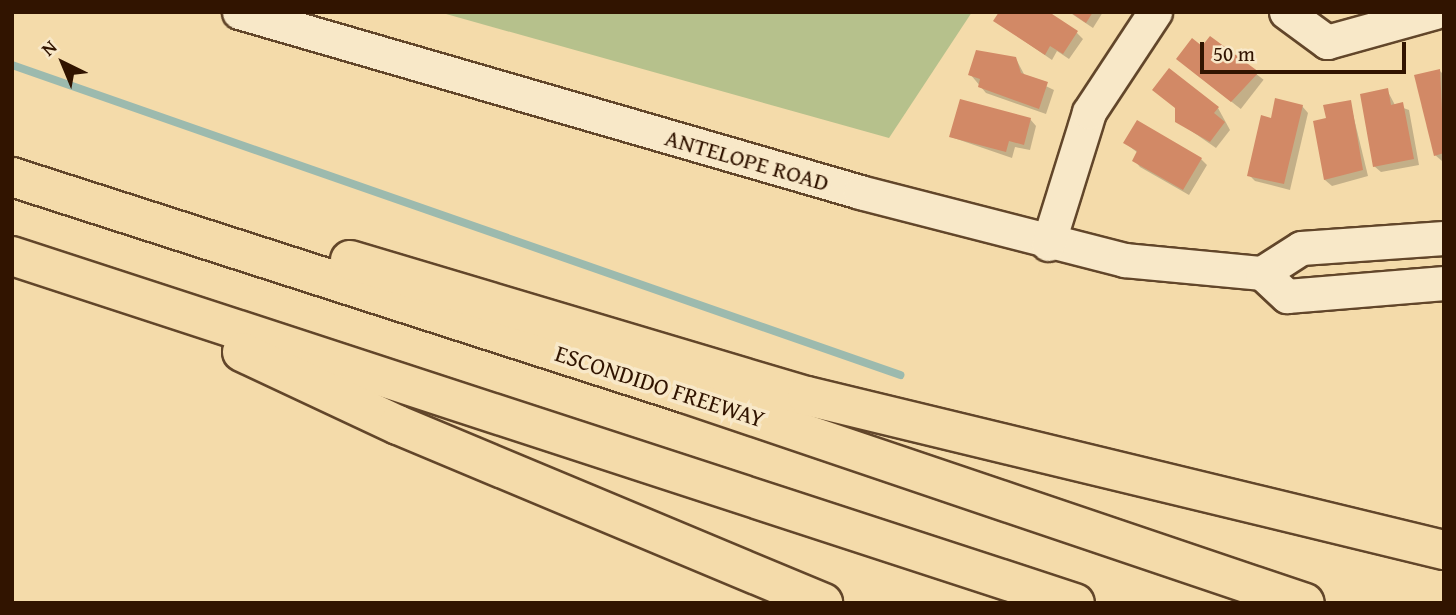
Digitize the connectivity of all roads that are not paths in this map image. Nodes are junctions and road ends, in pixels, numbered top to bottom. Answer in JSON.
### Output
{"nodes":[{"id":1,"x":239,"y":12,"type":"edge"},
{"id":2,"x":1155,"y":12,"type":"edge"},
{"id":3,"x":1286,"y":12,"type":"edge"},
{"id":4,"x":1435,"y":12,"type":"edge"},
{"id":5,"x":12,"y":177,"type":"edge"},
{"id":6,"x":1444,"y":238,"type":"edge"},
{"id":7,"x":1048,"y":244,"type":"junction"},
{"id":8,"x":259,"y":255,"type":"junction"},
{"id":9,"x":12,"y":256,"type":"edge"},
{"id":10,"x":1262,"y":273,"type":"junction"},
{"id":11,"x":1444,"y":283,"type":"edge"},
{"id":12,"x":197,"y":316,"type":"junction"},
{"id":13,"x":1444,"y":550,"type":"edge"},
{"id":14,"x":823,"y":603,"type":"edge"},
{"id":15,"x":1076,"y":603,"type":"edge"},
{"id":16,"x":1305,"y":603,"type":"edge"}],
"edges":[{"from":1,"to":7,"type":"street","name":"ANTELOPE ROAD"},
{"from":2,"to":7,"type":"street"},
{"from":3,"to":4,"type":"street"},
{"from":5,"to":8,"type":"highway","name":"ESCONDIDO FREEWAY"},
{"from":6,"to":10,"type":"street"},
{"from":7,"to":10,"type":"street","name":"ANTELOPE ROAD"},
{"from":8,"to":13,"type":"highway"},
{"from":8,"to":16,"type":"highway","name":"ESCONDIDO FREEWAY"},
{"from":9,"to":12,"type":"highway"},
{"from":10,"to":11,"type":"street"},
{"from":12,"to":14,"type":"highway"},
{"from":12,"to":15,"type":"highway"}]}
